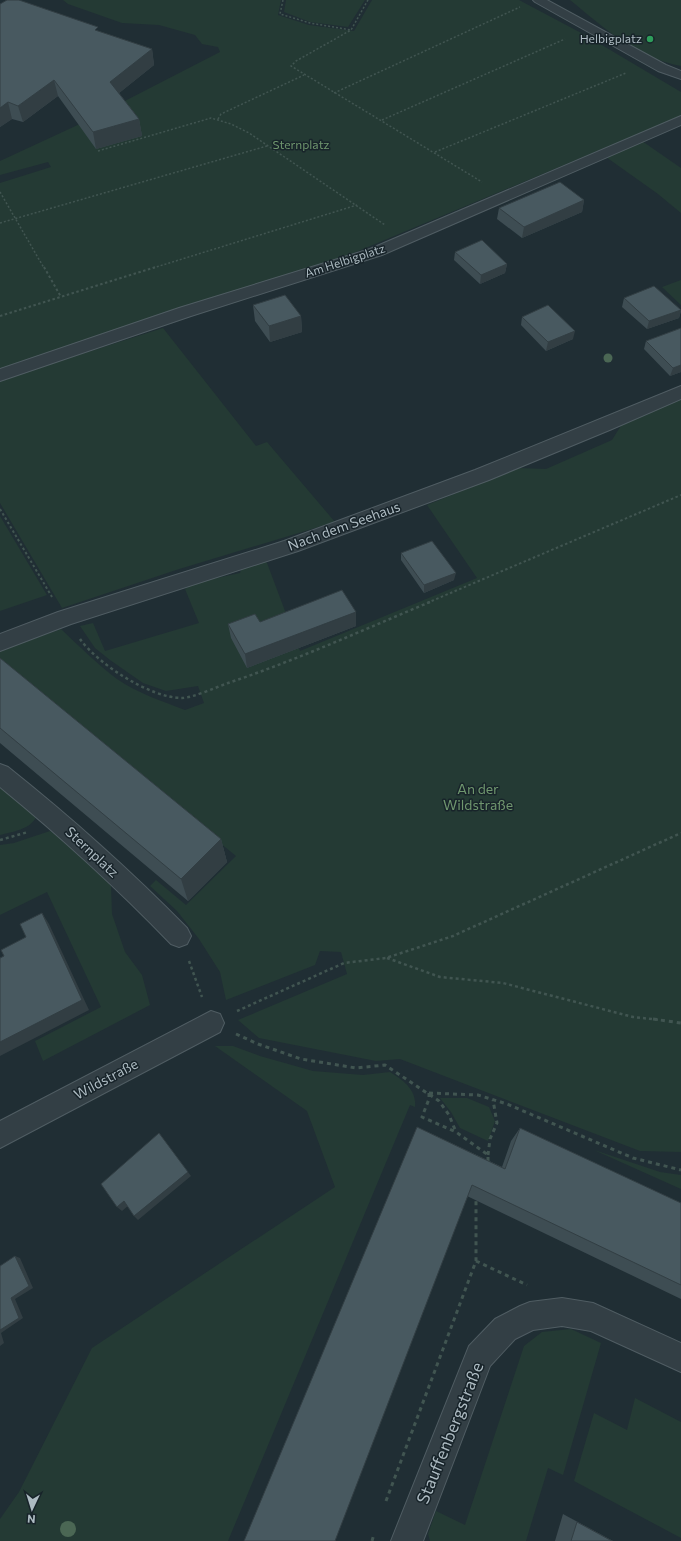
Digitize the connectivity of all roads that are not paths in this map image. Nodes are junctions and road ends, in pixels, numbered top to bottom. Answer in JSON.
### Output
{"nodes":[{"id":1,"x":539,"y":0,"type":"edge"},
{"id":2,"x":681,"y":75,"type":"edge"},
{"id":3,"x":681,"y":120,"type":"edge"},
{"id":4,"x":0,"y":375,"type":"edge"},
{"id":5,"x":681,"y":392,"type":"edge"},
{"id":6,"x":0,"y":643,"type":"edge"},
{"id":7,"x":0,"y":774,"type":"edge"},
{"id":8,"x":179,"y":936,"type":"road end"},
{"id":9,"x":211,"y":1023,"type":"road end"},
{"id":10,"x":0,"y":1135,"type":"edge"},
{"id":11,"x":681,"y":1358,"type":"edge"},
{"id":12,"x":407,"y":1541,"type":"edge"}],
"edges":[{"from":1,"to":2,"type":"lane"},
{"from":3,"to":4,"type":"street","name":"Am Helbigplatz"},
{"from":5,"to":6,"type":"street","name":"Nach dem Seehaus"},
{"from":7,"to":8,"type":"street","name":"Sternplatz"},
{"from":9,"to":10,"type":"street","name":"Wildstraße"},
{"from":11,"to":12,"type":"street","name":"Stauffenbergstraße"}]}
